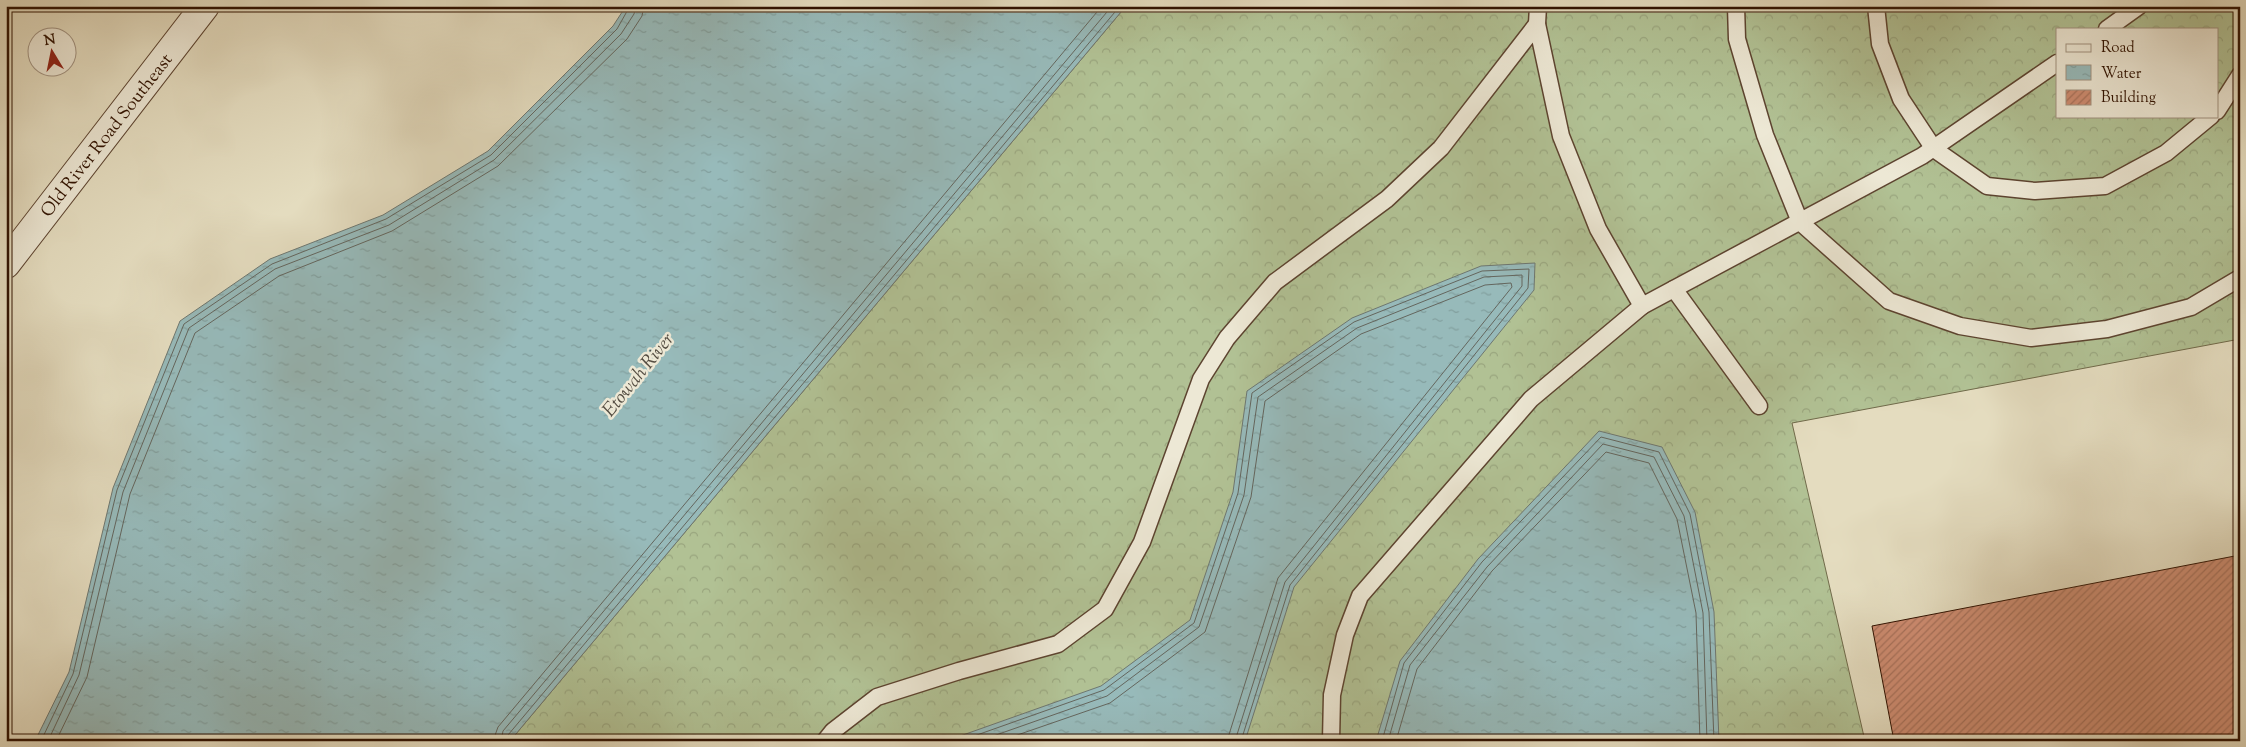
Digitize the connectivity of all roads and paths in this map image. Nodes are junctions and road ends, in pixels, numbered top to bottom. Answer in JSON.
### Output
{"nodes":[{"id":1,"x":205,"y":6,"type":"edge"},
{"id":2,"x":1538,"y":6,"type":"edge"},
{"id":3,"x":1736,"y":6,"type":"edge"},
{"id":4,"x":1876,"y":6,"type":"edge"},
{"id":5,"x":2139,"y":6,"type":"edge"},
{"id":6,"x":1537,"y":24,"type":"junction"},
{"id":7,"x":2108,"y":28,"type":"edge"},
{"id":8,"x":2056,"y":64,"type":"edge"},
{"id":9,"x":2240,"y":75,"type":"edge"},
{"id":10,"x":2218,"y":109,"type":"edge"},
{"id":11,"x":2209,"y":118,"type":"edge"},
{"id":12,"x":1934,"y":149,"type":"junction"},
{"id":13,"x":1800,"y":222,"type":"junction"},
{"id":14,"x":6,"y":264,"type":"edge"},
{"id":15,"x":2240,"y":278,"type":"edge"},
{"id":16,"x":1674,"y":289,"type":"junction"},
{"id":17,"x":1642,"y":306,"type":"junction"},
{"id":18,"x":1759,"y":406,"type":"dead end"},
{"id":19,"x":825,"y":741,"type":"edge"},
{"id":20,"x":1331,"y":741,"type":"edge"}],
"edges":[{"from":1,"to":14,"type":"street","name":"Old River Road Southeast"},
{"from":2,"to":6,"type":"lane"},
{"from":3,"to":13,"type":"lane"},
{"from":4,"to":12,"type":"lane"},
{"from":5,"to":7,"type":"lane"},
{"from":6,"to":17,"type":"lane"},
{"from":6,"to":19,"type":"lane"},
{"from":8,"to":12,"type":"lane"},
{"from":9,"to":10,"type":"lane"},
{"from":11,"to":12,"type":"lane"},
{"from":12,"to":13,"type":"lane"},
{"from":13,"to":15,"type":"lane"},
{"from":13,"to":16,"type":"lane"},
{"from":16,"to":17,"type":"lane"},
{"from":16,"to":18,"type":"lane"},
{"from":17,"to":20,"type":"lane"}]}
